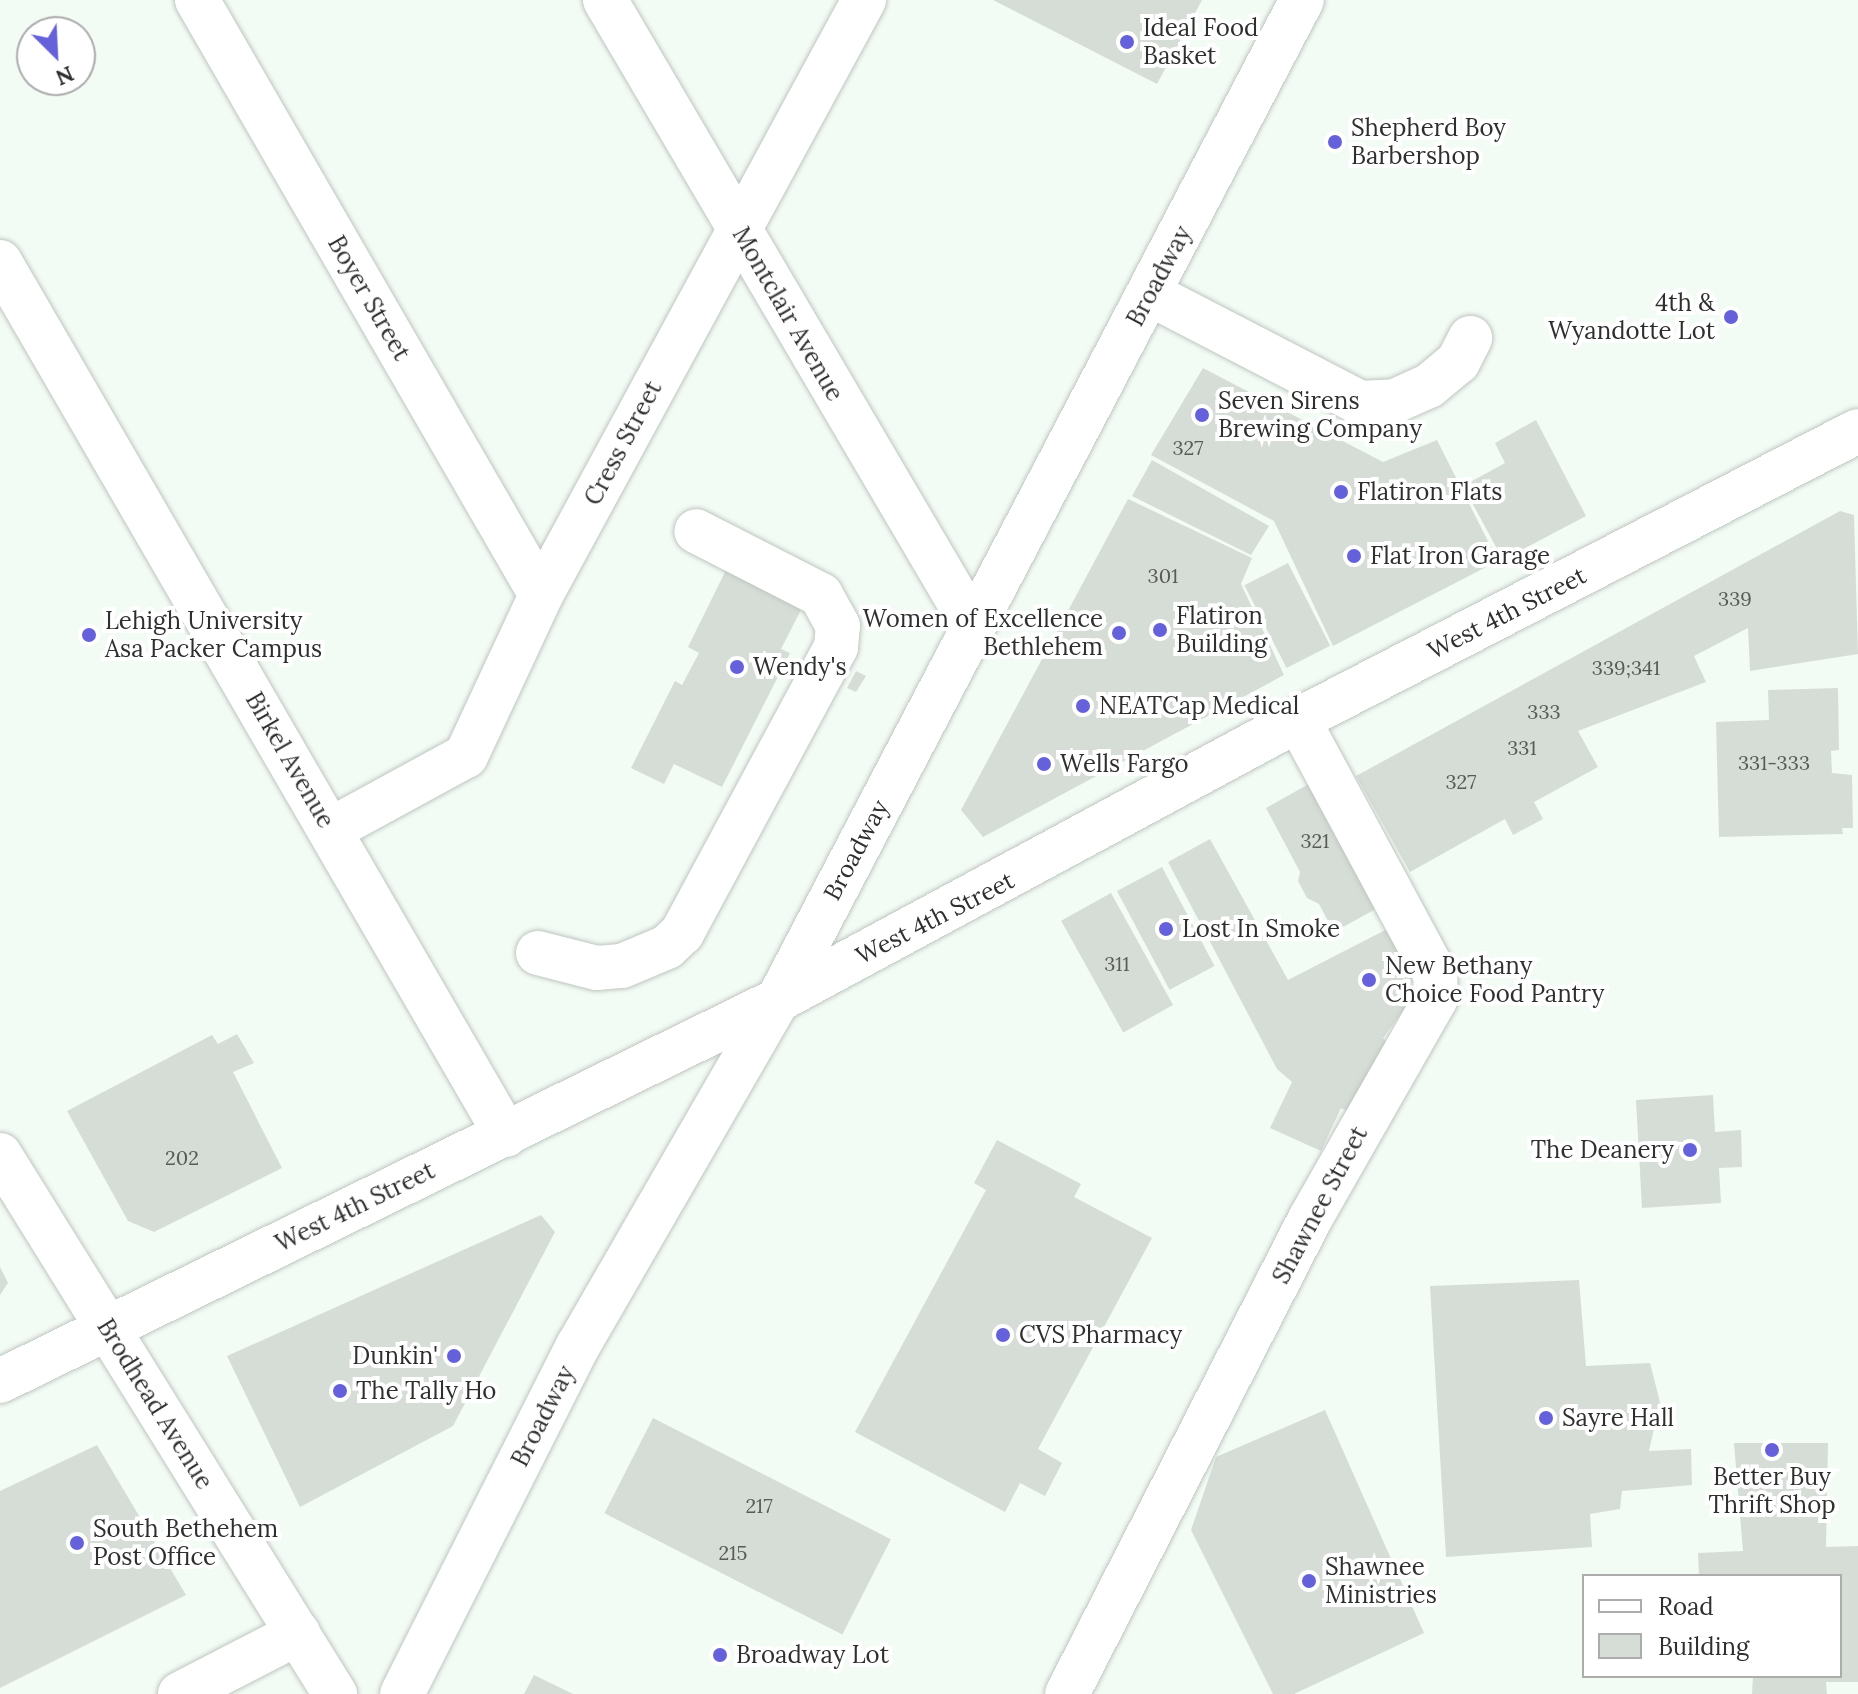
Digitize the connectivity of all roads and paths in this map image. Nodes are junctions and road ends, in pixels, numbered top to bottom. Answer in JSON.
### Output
{"nodes":[{"id":1,"x":197,"y":0,"type":"edge"},
{"id":2,"x":605,"y":0,"type":"edge"},
{"id":3,"x":864,"y":0,"type":"edge"},
{"id":4,"x":1302,"y":0,"type":"edge"},
{"id":5,"x":738,"y":230,"type":"junction"},
{"id":6,"x":0,"y":262,"type":"edge"},
{"id":7,"x":1150,"y":294,"type":"junction"},
{"id":8,"x":1470,"y":338,"type":"dead end"},
{"id":9,"x":1858,"y":431,"type":"edge"},
{"id":10,"x":696,"y":531,"type":"dead end"},
{"id":11,"x":541,"y":595,"type":"junction"},
{"id":12,"x":973,"y":626,"type":"junction"},
{"id":13,"x":1298,"y":720,"type":"junction"},
{"id":14,"x":330,"y":830,"type":"junction"},
{"id":15,"x":538,"y":953,"type":"dead end"},
{"id":16,"x":778,"y":1000,"type":"junction"},
{"id":17,"x":506,"y":1135,"type":"junction"},
{"id":18,"x":0,"y":1155,"type":"edge"},
{"id":19,"x":108,"y":1328,"type":"junction"},
{"id":20,"x":0,"y":1381,"type":"edge"},
{"id":21,"x":298,"y":1633,"type":"junction"},
{"id":22,"x":180,"y":1694,"type":"edge"},
{"id":23,"x":335,"y":1694,"type":"edge"},
{"id":24,"x":402,"y":1694,"type":"edge"},
{"id":25,"x":1067,"y":1694,"type":"edge"}],
"edges":[{"from":1,"to":11,"type":"street","name":"Boyer Street"},
{"from":2,"to":5,"type":"street","name":"Montclair Avenue"},
{"from":3,"to":5,"type":"street","name":"Cress Street"},
{"from":4,"to":7,"type":"street","name":"Broadway"},
{"from":5,"to":11,"type":"street","name":"Cress Street"},
{"from":5,"to":12,"type":"street","name":"Montclair Avenue"},
{"from":6,"to":14,"type":"street","name":"Birkel Avenue"},
{"from":7,"to":8,"type":"street"},
{"from":7,"to":12,"type":"street","name":"Broadway"},
{"from":9,"to":13,"type":"street","name":"West 4th Street"},
{"from":10,"to":15,"type":"street"},
{"from":11,"to":14,"type":"street","name":"Cress Street"},
{"from":12,"to":16,"type":"street","name":"Broadway"},
{"from":13,"to":16,"type":"street","name":"West 4th Street"},
{"from":13,"to":25,"type":"street","name":"Shawnee Street"},
{"from":14,"to":17,"type":"street","name":"Birkel Avenue"},
{"from":16,"to":17,"type":"street","name":"West 4th Street"},
{"from":16,"to":24,"type":"street","name":"Broadway"},
{"from":17,"to":19,"type":"street","name":"West 4th Street"},
{"from":18,"to":19,"type":"street","name":"Brodhead Avenue"},
{"from":19,"to":20,"type":"street","name":"West 4th Street"},
{"from":19,"to":21,"type":"street","name":"Brodhead Avenue"},
{"from":21,"to":22,"type":"street"},
{"from":21,"to":23,"type":"street","name":"Brodhead Avenue"}]}
